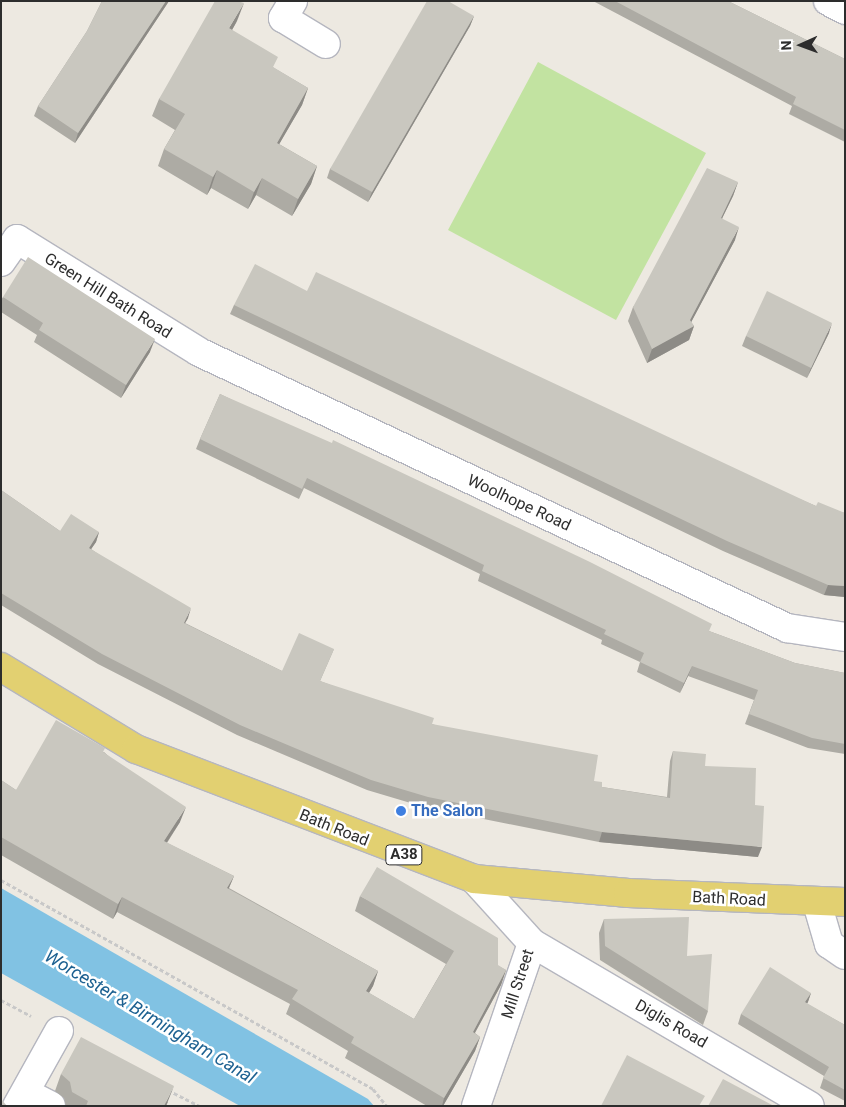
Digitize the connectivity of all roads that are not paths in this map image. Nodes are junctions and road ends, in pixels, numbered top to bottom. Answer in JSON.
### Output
{"nodes":[{"id":1,"x":293,"y":1,"type":"edge"},
{"id":2,"x":828,"y":1,"type":"edge"},
{"id":3,"x":845,"y":10,"type":"edge"},
{"id":4,"x":326,"y":44,"type":"dead end"},
{"id":5,"x":9,"y":234,"type":"edge"},
{"id":6,"x":1,"y":262,"type":"edge"},
{"id":7,"x":198,"y":352,"type":"joint"},
{"id":8,"x":845,"y":637,"type":"edge"},
{"id":9,"x":1,"y":667,"type":"edge"},
{"id":10,"x":474,"y":879,"type":"junction"},
{"id":11,"x":845,"y":902,"type":"edge"},
{"id":12,"x":817,"y":903,"type":"junction"},
{"id":13,"x":532,"y":943,"type":"junction"},
{"id":14,"x":845,"y":955,"type":"edge"},
{"id":15,"x":59,"y":1031,"type":"road end"},
{"id":16,"x":22,"y":1100,"type":"edge"},
{"id":17,"x":51,"y":1106,"type":"edge"},
{"id":18,"x":476,"y":1106,"type":"edge"},
{"id":19,"x":810,"y":1106,"type":"edge"}],
"edges":[{"from":1,"to":4,"type":"street"},
{"from":2,"to":3,"type":"street"},
{"from":5,"to":6,"type":"street","name":"Green Hill Bath Road"},
{"from":5,"to":7,"type":"street","name":"Green Hill Bath Road"},
{"from":7,"to":8,"type":"street","name":"Woolhope Road"},
{"from":9,"to":10,"type":"main road","name":"Bath Road","number":"A38"},
{"from":10,"to":12,"type":"main road","name":"Bath Road","number":"A38"},
{"from":10,"to":13,"type":"street","name":"Mill Street"},
{"from":11,"to":12,"type":"main road","name":"Bath Road","number":"A38"},
{"from":12,"to":14,"type":"street"},
{"from":13,"to":18,"type":"street","name":"Mill Street"},
{"from":13,"to":19,"type":"street","name":"Diglis Road"},
{"from":15,"to":16,"type":"street"},
{"from":16,"to":17,"type":"street"}]}
